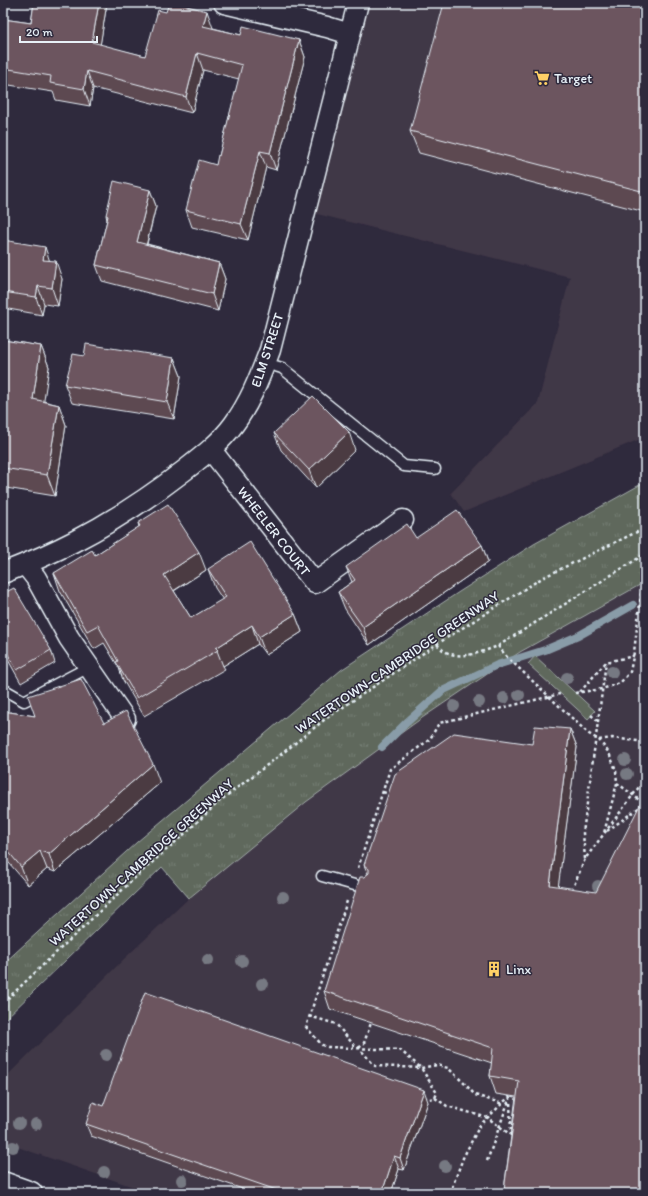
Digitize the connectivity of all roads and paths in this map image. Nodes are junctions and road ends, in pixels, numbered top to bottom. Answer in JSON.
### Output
{"nodes":[{"id":1,"x":224,"y":3,"type":"edge"},
{"id":2,"x":358,"y":3,"type":"edge"},
{"id":3,"x":350,"y":34,"type":"junction"},
{"id":4,"x":265,"y":363,"type":"junction"},
{"id":5,"x":210,"y":450,"type":"junction"},
{"id":6,"x":435,"y":470,"type":"dead end"},
{"id":7,"x":403,"y":520,"type":"dead end"},
{"id":8,"x":645,"y":528,"type":"edge"},
{"id":9,"x":645,"y":554,"type":"edge"},
{"id":10,"x":645,"y":562,"type":"edge"},
{"id":11,"x":25,"y":564,"type":"junction"},
{"id":12,"x":3,"y":573,"type":"edge"},
{"id":13,"x":437,"y":644,"type":"junction"},
{"id":14,"x":498,"y":646,"type":"junction"},
{"id":15,"x":634,"y":656,"type":"junction"},
{"id":16,"x":606,"y":662,"type":"junction"},
{"id":17,"x":89,"y":667,"type":"junction"},
{"id":18,"x":3,"y":688,"type":"edge"},
{"id":19,"x":602,"y":689,"type":"junction"},
{"id":20,"x":575,"y":693,"type":"dead end"},
{"id":21,"x":579,"y":693,"type":"junction"},
{"id":22,"x":560,"y":694,"type":"dead end"},
{"id":23,"x":550,"y":697,"type":"junction"},
{"id":24,"x":591,"y":715,"type":"dead end"},
{"id":25,"x":126,"y":719,"type":"edge"},
{"id":26,"x":598,"y":721,"type":"junction"},
{"id":27,"x":598,"y":739,"type":"junction"},
{"id":28,"x":645,"y":742,"type":"edge"},
{"id":29,"x":645,"y":779,"type":"edge"},
{"id":30,"x":617,"y":783,"type":"junction"},
{"id":31,"x":383,"y":792,"type":"junction"},
{"id":32,"x":633,"y":795,"type":"junction"},
{"id":33,"x":394,"y":796,"type":"edge"},
{"id":34,"x":644,"y":804,"type":"edge"},
{"id":35,"x":604,"y":833,"type":"junction"},
{"id":36,"x":585,"y":859,"type":"junction"},
{"id":37,"x":322,"y":876,"type":"dead end"},
{"id":38,"x":353,"y":884,"type":"junction"},
{"id":39,"x":369,"y":889,"type":"edge"},
{"id":40,"x":569,"y":896,"type":"edge"},
{"id":41,"x":3,"y":1003,"type":"edge"},
{"id":42,"x":309,"y":1016,"type":"junction"},
{"id":43,"x":371,"y":1023,"type":"edge"},
{"id":44,"x":359,"y":1048,"type":"junction"},
{"id":45,"x":422,"y":1068,"type":"junction"},
{"id":46,"x":510,"y":1096,"type":"junction"},
{"id":47,"x":422,"y":1097,"type":"edge"},
{"id":48,"x":435,"y":1098,"type":"junction"},
{"id":49,"x":503,"y":1104,"type":"junction"},
{"id":50,"x":488,"y":1118,"type":"junction"},
{"id":51,"x":499,"y":1126,"type":"junction"},
{"id":52,"x":511,"y":1136,"type":"junction"},
{"id":53,"x":512,"y":1143,"type":"edge"},
{"id":54,"x":487,"y":1161,"type":"dead end"},
{"id":55,"x":3,"y":1183,"type":"edge"},
{"id":56,"x":31,"y":1193,"type":"edge"},
{"id":57,"x":450,"y":1193,"type":"edge"}],
"edges":[{"from":1,"to":3,"type":"street"},
{"from":2,"to":3,"type":"street","name":"ELM STREET"},
{"from":3,"to":4,"type":"street","name":"ELM STREET"},
{"from":4,"to":5,"type":"street","name":"ELM STREET"},
{"from":4,"to":6,"type":"lane"},
{"from":5,"to":7,"type":"street","name":"WHEELER COURT"},
{"from":5,"to":11,"type":"street","name":"ELM STREET"},
{"from":8,"to":13,"type":"path","name":"WATERTOWN-CAMBRIDGE GREENWAY"},
{"from":9,"to":14,"type":"path"},
{"from":10,"to":15,"type":"path"},
{"from":11,"to":12,"type":"street","name":"ELM STREET"},
{"from":11,"to":17,"type":"street"},
{"from":13,"to":14,"type":"path"},
{"from":13,"to":41,"type":"path","name":"WATERTOWN-CAMBRIDGE GREENWAY"},
{"from":14,"to":23,"type":"path"},
{"from":15,"to":16,"type":"path"},
{"from":15,"to":19,"type":"path"},
{"from":16,"to":19,"type":"path"},
{"from":16,"to":21,"type":"path"},
{"from":17,"to":18,"type":"lane"},
{"from":17,"to":25,"type":"street"},
{"from":19,"to":21,"type":"path"},
{"from":19,"to":26,"type":"path"},
{"from":20,"to":21,"type":"path"},
{"from":22,"to":23,"type":"path"},
{"from":23,"to":27,"type":"path"},
{"from":23,"to":31,"type":"path"},
{"from":24,"to":26,"type":"path"},
{"from":26,"to":27,"type":"path"},
{"from":27,"to":28,"type":"path"},
{"from":27,"to":30,"type":"path"},
{"from":27,"to":36,"type":"path"},
{"from":29,"to":32,"type":"path"},
{"from":30,"to":32,"type":"path"},
{"from":30,"to":35,"type":"path"},
{"from":31,"to":33,"type":"path"},
{"from":31,"to":38,"type":"path"},
{"from":32,"to":34,"type":"path"},
{"from":32,"to":35,"type":"path"},
{"from":34,"to":35,"type":"path"},
{"from":35,"to":36,"type":"path"},
{"from":36,"to":40,"type":"path"},
{"from":37,"to":38,"type":"lane"},
{"from":38,"to":39,"type":"lane"},
{"from":38,"to":42,"type":"path"},
{"from":42,"to":44,"type":"path"},
{"from":42,"to":44,"type":"path"},
{"from":43,"to":44,"type":"path"},
{"from":44,"to":45,"type":"path"},
{"from":44,"to":45,"type":"path"},
{"from":45,"to":48,"type":"path"},
{"from":45,"to":49,"type":"path"},
{"from":46,"to":49,"type":"path"},
{"from":46,"to":51,"type":"path"},
{"from":46,"to":52,"type":"path"},
{"from":47,"to":48,"type":"path"},
{"from":48,"to":50,"type":"path"},
{"from":49,"to":50,"type":"path"},
{"from":50,"to":51,"type":"path"},
{"from":50,"to":57,"type":"path"},
{"from":51,"to":52,"type":"path"},
{"from":51,"to":54,"type":"path"},
{"from":52,"to":53,"type":"path"},
{"from":55,"to":56,"type":"street"}]}
